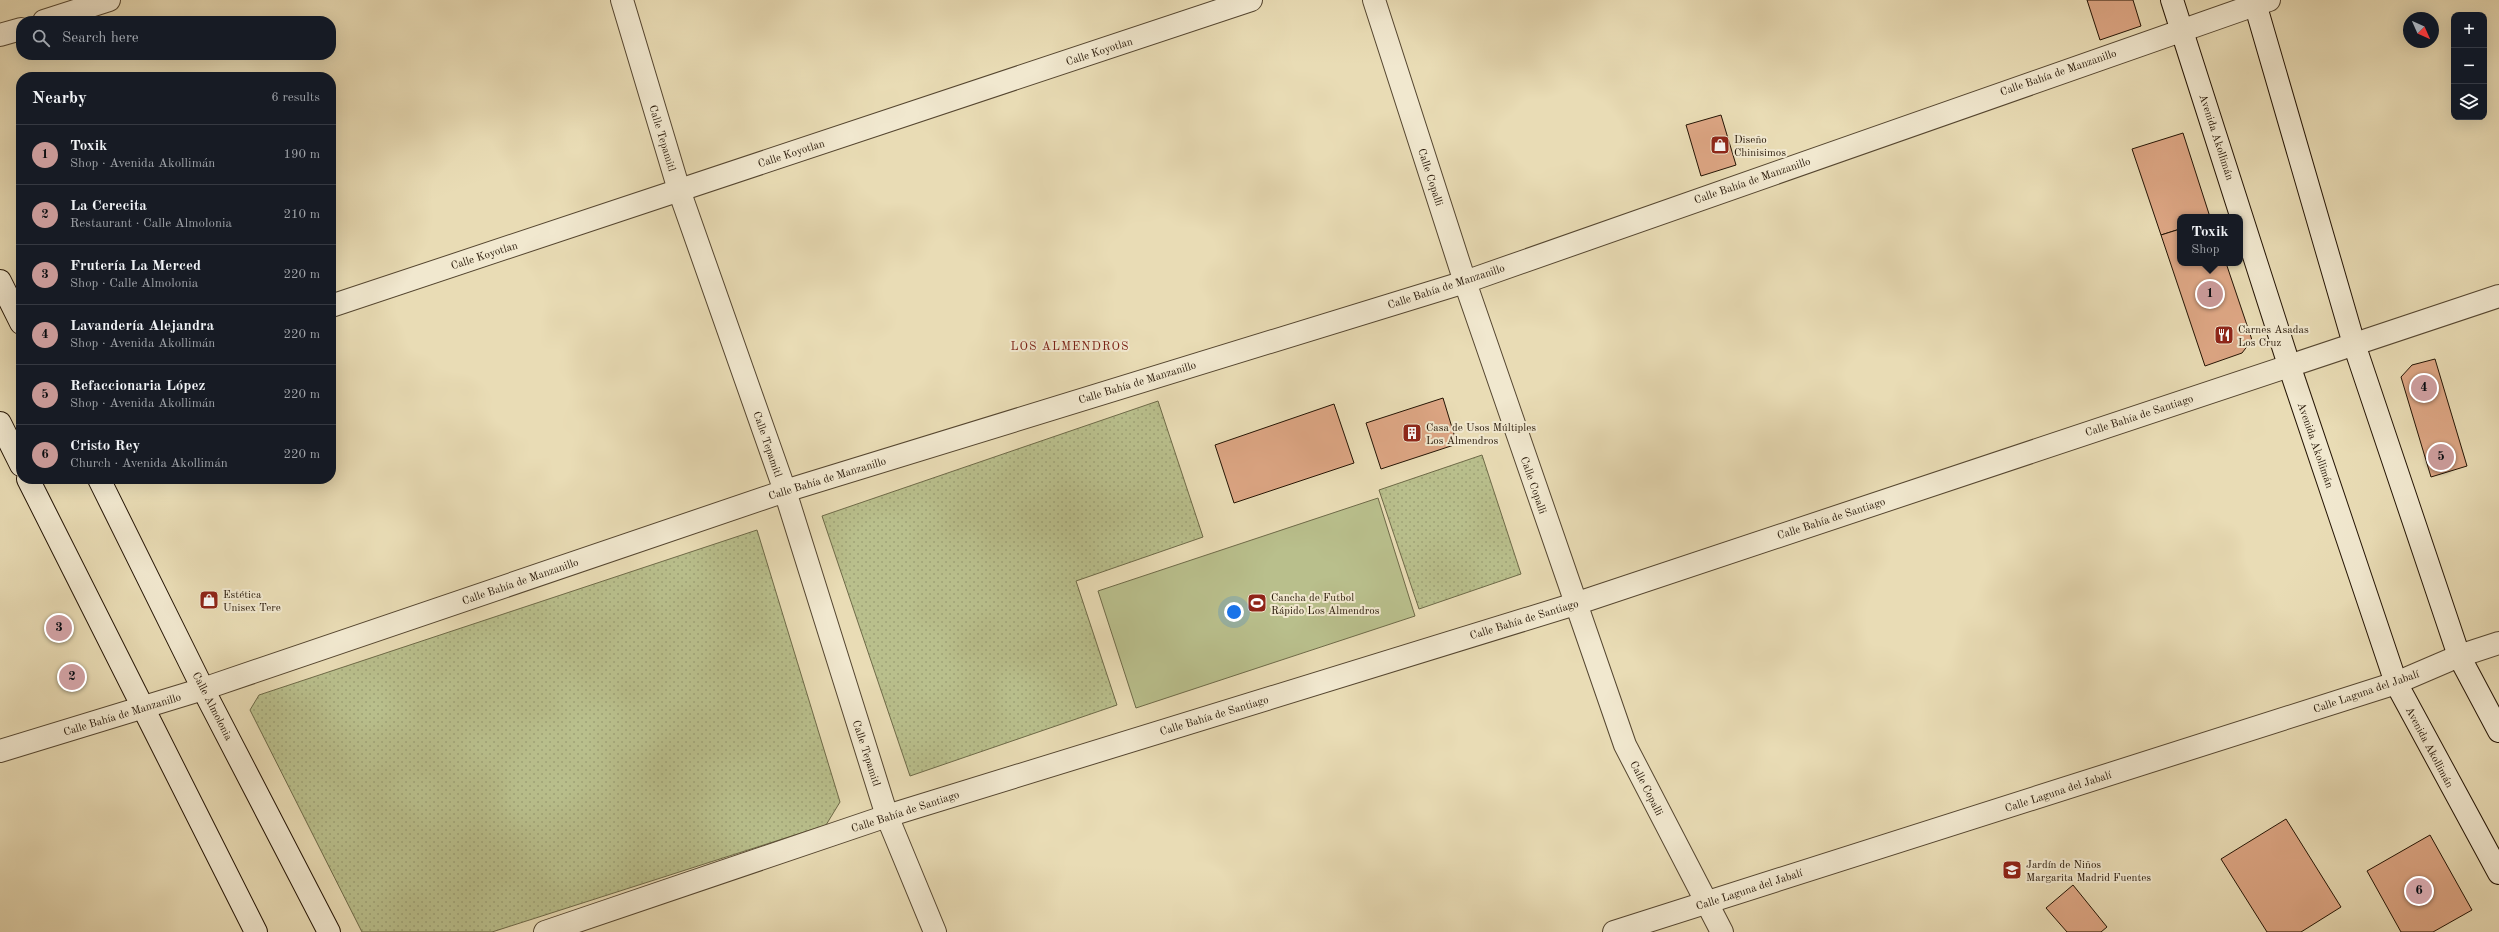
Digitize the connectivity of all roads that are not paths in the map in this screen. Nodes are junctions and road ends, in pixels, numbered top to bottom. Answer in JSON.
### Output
{"nodes":[{"id":1,"x":109,"y":0,"type":"edge"},
{"id":2,"x":622,"y":0,"type":"edge"},
{"id":3,"x":1251,"y":0,"type":"edge"},
{"id":4,"x":1374,"y":0,"type":"edge"},
{"id":5,"x":2172,"y":0,"type":"edge"},
{"id":6,"x":2260,"y":1,"type":"edge"},
{"id":7,"x":59,"y":16,"type":"edge"},
{"id":8,"x":2182,"y":29,"type":"junction"},
{"id":9,"x":16,"y":30,"type":"edge"},
{"id":10,"x":0,"y":35,"type":"edge"},
{"id":11,"x":679,"y":190,"type":"junction"},
{"id":12,"x":2241,"y":214,"type":"edge"},
{"id":13,"x":2243,"y":221,"type":"edge"},
{"id":14,"x":0,"y":281,"type":"edge"},
{"id":15,"x":1465,"y":282,"type":"junction"},
{"id":16,"x":2499,"y":296,"type":"edge"},
{"id":17,"x":336,"y":304,"type":"edge"},
{"id":18,"x":16,"y":313,"type":"edge"},
{"id":19,"x":2354,"y":344,"type":"junction"},
{"id":20,"x":2289,"y":365,"type":"junction"},
{"id":21,"x":0,"y":423,"type":"edge"},
{"id":22,"x":16,"y":455,"type":"edge"},
{"id":23,"x":31,"y":484,"type":"edge"},
{"id":24,"x":101,"y":484,"type":"edge"},
{"id":25,"x":785,"y":490,"type":"junction"},
{"id":26,"x":1575,"y":604,"type":"junction"},
{"id":27,"x":2499,"y":643,"type":"edge"},
{"id":28,"x":2459,"y":656,"type":"junction"},
{"id":29,"x":2396,"y":683,"type":"junction"},
{"id":30,"x":203,"y":689,"type":"junction"},
{"id":31,"x":143,"y":708,"type":"junction"},
{"id":32,"x":2499,"y":731,"type":"edge"},
{"id":33,"x":0,"y":751,"type":"edge"},
{"id":34,"x":887,"y":816,"type":"junction"},
{"id":35,"x":2499,"y":873,"type":"edge"},
{"id":36,"x":1706,"y":903,"type":"junction"},
{"id":37,"x":256,"y":932,"type":"edge"},
{"id":38,"x":329,"y":932,"type":"edge"},
{"id":39,"x":545,"y":932,"type":"edge"},
{"id":40,"x":935,"y":932,"type":"edge"},
{"id":41,"x":1614,"y":932,"type":"edge"},
{"id":42,"x":1722,"y":932,"type":"edge"}],
"edges":[{"from":1,"to":7,"type":"street"},
{"from":2,"to":11,"type":"street","name":"Calle Tepamitl"},
{"from":3,"to":11,"type":"street","name":"Calle Koyotlan"},
{"from":4,"to":15,"type":"street","name":"Calle Copalli"},
{"from":5,"to":8,"type":"street","name":"Avenida Akollimán"},
{"from":6,"to":8,"type":"street","name":"Calle Bahía de Manzanillo"},
{"from":6,"to":19,"type":"street"},
{"from":8,"to":12,"type":"street","name":"Avenida Akollimán"},
{"from":8,"to":15,"type":"street","name":"Calle Bahía de Manzanillo"},
{"from":9,"to":10,"type":"street"},
{"from":11,"to":17,"type":"street","name":"Calle Koyotlan"},
{"from":11,"to":25,"type":"street","name":"Calle Tepamitl"},
{"from":13,"to":20,"type":"street","name":"Avenida Akollimán"},
{"from":14,"to":18,"type":"street"},
{"from":15,"to":25,"type":"street","name":"Calle Bahía de Manzanillo"},
{"from":15,"to":26,"type":"street","name":"Calle Copalli"},
{"from":16,"to":19,"type":"street","name":"Calle Bahía de Santiago"},
{"from":19,"to":20,"type":"street","name":"Calle Bahía de Santiago"},
{"from":19,"to":28,"type":"street"},
{"from":20,"to":26,"type":"street","name":"Calle Bahía de Santiago"},
{"from":20,"to":29,"type":"street","name":"Avenida Akollimán"},
{"from":21,"to":22,"type":"street"},
{"from":23,"to":31,"type":"street"},
{"from":24,"to":30,"type":"street","name":"Calle Almolonia"},
{"from":25,"to":30,"type":"street","name":"Calle Bahía de Manzanillo"},
{"from":25,"to":34,"type":"street","name":"Calle Tepamitl"},
{"from":26,"to":34,"type":"street","name":"Calle Bahía de Santiago"},
{"from":26,"to":36,"type":"street","name":"Calle Copalli"},
{"from":27,"to":28,"type":"street","name":"Calle Laguna del Jabalí"},
{"from":28,"to":29,"type":"street","name":"Calle Laguna del Jabalí"},
{"from":28,"to":32,"type":"street"},
{"from":29,"to":35,"type":"street","name":"Avenida Akollimán"},
{"from":29,"to":36,"type":"street","name":"Calle Laguna del Jabalí"},
{"from":30,"to":31,"type":"street","name":"Calle Bahía de Manzanillo"},
{"from":30,"to":38,"type":"street","name":"Calle Almolonia"},
{"from":31,"to":33,"type":"street","name":"Calle Bahía de Manzanillo"},
{"from":31,"to":37,"type":"street"},
{"from":34,"to":39,"type":"street","name":"Calle Bahía de Santiago"},
{"from":34,"to":40,"type":"street","name":"Calle Tepamitl"},
{"from":36,"to":41,"type":"street","name":"Calle Laguna del Jabalí"},
{"from":36,"to":42,"type":"street","name":"Calle Copalli"}]}
